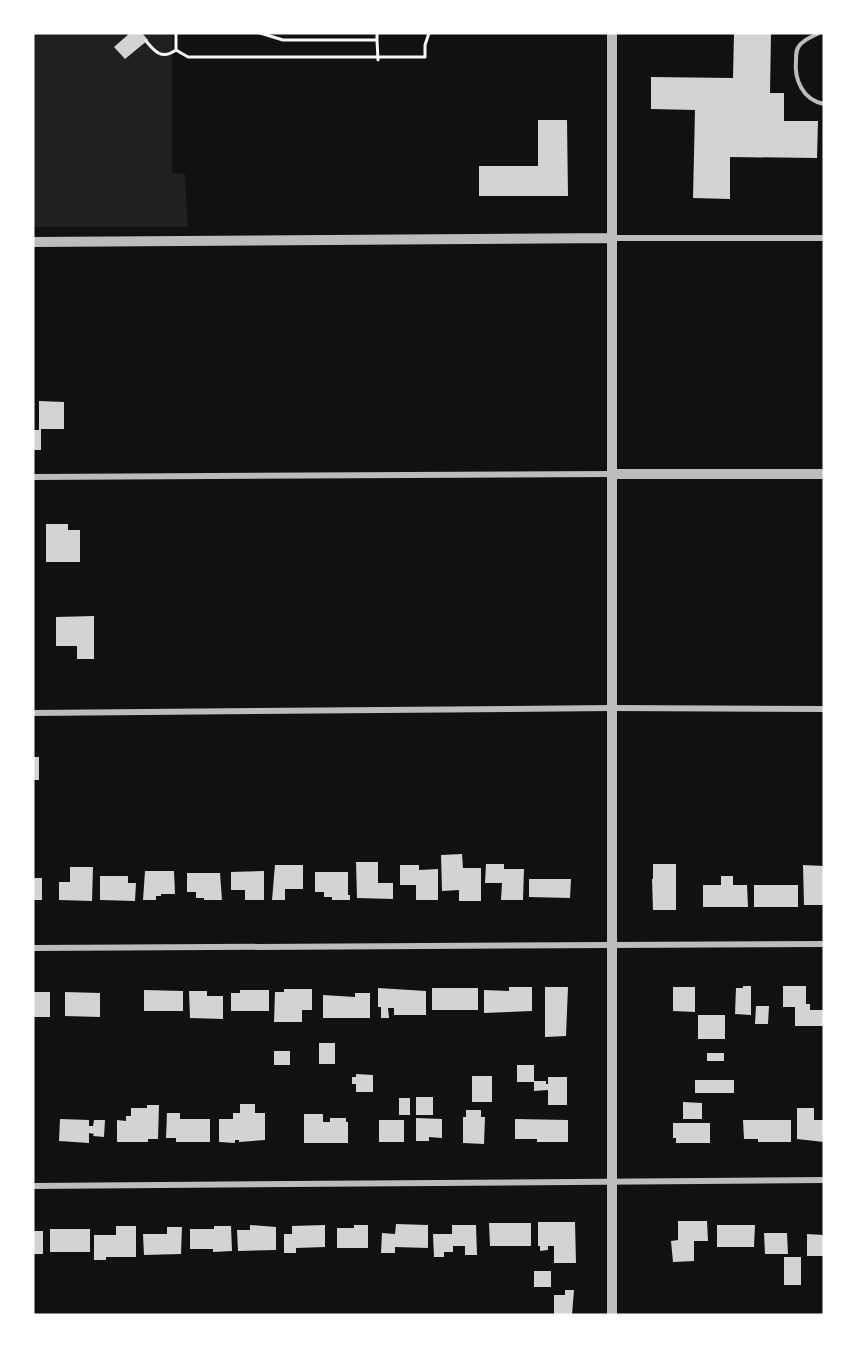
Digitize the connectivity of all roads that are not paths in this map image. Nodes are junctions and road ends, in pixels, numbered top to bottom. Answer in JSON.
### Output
{"nodes":[{"id":1,"x":612,"y":33,"type":"edge"},
{"id":2,"x":819,"y":33,"type":"edge"},
{"id":3,"x":824,"y":104,"type":"edge"},
{"id":4,"x":613,"y":238,"type":"junction"},
{"id":5,"x":824,"y":238,"type":"edge"},
{"id":6,"x":33,"y":243,"type":"edge"},
{"id":7,"x":611,"y":474,"type":"junction"},
{"id":8,"x":824,"y":474,"type":"edge"},
{"id":9,"x":33,"y":477,"type":"edge"},
{"id":10,"x":612,"y":708,"type":"junction"},
{"id":11,"x":824,"y":709,"type":"edge"},
{"id":12,"x":33,"y":713,"type":"edge"},
{"id":13,"x":613,"y":944,"type":"junction"},
{"id":14,"x":824,"y":944,"type":"edge"},
{"id":15,"x":33,"y":948,"type":"edge"},
{"id":16,"x":612,"y":1180,"type":"junction"},
{"id":17,"x":824,"y":1180,"type":"edge"},
{"id":18,"x":33,"y":1186,"type":"edge"},
{"id":19,"x":612,"y":1315,"type":"edge"}],
"edges":[{"from":1,"to":4,"type":"street"},
{"from":2,"to":3,"type":"lane"},
{"from":4,"to":5,"type":"street"},
{"from":4,"to":6,"type":"street"},
{"from":4,"to":7,"type":"street"},
{"from":7,"to":8,"type":"street"},
{"from":7,"to":9,"type":"street"},
{"from":7,"to":10,"type":"street"},
{"from":10,"to":11,"type":"street"},
{"from":10,"to":12,"type":"street"},
{"from":10,"to":13,"type":"street"},
{"from":13,"to":14,"type":"street"},
{"from":13,"to":15,"type":"street"},
{"from":13,"to":16,"type":"street"},
{"from":16,"to":17,"type":"street"},
{"from":16,"to":18,"type":"street"},
{"from":16,"to":19,"type":"street"}]}
